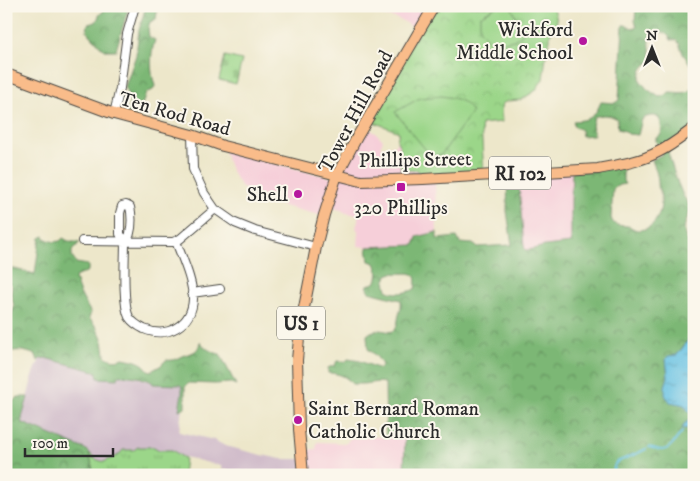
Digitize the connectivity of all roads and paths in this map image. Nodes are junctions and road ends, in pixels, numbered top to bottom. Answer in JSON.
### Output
{"nodes":[{"id":1,"x":135,"y":6,"type":"edge"},
{"id":2,"x":434,"y":6,"type":"edge"},
{"id":3,"x":6,"y":74,"type":"edge"},
{"id":4,"x":114,"y":114,"type":"junction"},
{"id":5,"x":694,"y":128,"type":"edge"},
{"id":6,"x":192,"y":135,"type":"junction"},
{"id":7,"x":337,"y":175,"type":"junction"},
{"id":8,"x":215,"y":209,"type":"junction"},
{"id":9,"x":82,"y":241,"type":"dead end"},
{"id":10,"x":125,"y":241,"type":"junction"},
{"id":11,"x":176,"y":241,"type":"junction"},
{"id":12,"x":316,"y":247,"type":"junction"},
{"id":13,"x":220,"y":289,"type":"dead end"},
{"id":14,"x":192,"y":293,"type":"junction"},
{"id":15,"x":303,"y":475,"type":"edge"}],
"edges":[{"from":1,"to":4,"type":"street"},
{"from":2,"to":7,"type":"main road","name":"Tower Hill Road","number":"US 1"},
{"from":3,"to":4,"type":"main road","name":"Ten Rod Road","number":"RI 102"},
{"from":4,"to":6,"type":"main road","name":"Ten Rod Road","number":"RI 102"},
{"from":5,"to":7,"type":"main road","name":"Phillips Street","number":"RI 102"},
{"from":6,"to":7,"type":"main road","name":"Ten Rod Road","number":"RI 102"},
{"from":6,"to":8,"type":"street"},
{"from":7,"to":12,"type":"main road","name":"Tower Hill Road","number":"US 1"},
{"from":8,"to":11,"type":"street"},
{"from":8,"to":12,"type":"street"},
{"from":9,"to":10,"type":"street"},
{"from":10,"to":11,"type":"street"},
{"from":10,"to":14,"type":"street"},
{"from":11,"to":14,"type":"street"},
{"from":12,"to":15,"type":"main road","name":"Tower Hill Road","number":"US 1"},
{"from":13,"to":14,"type":"street"}]}
